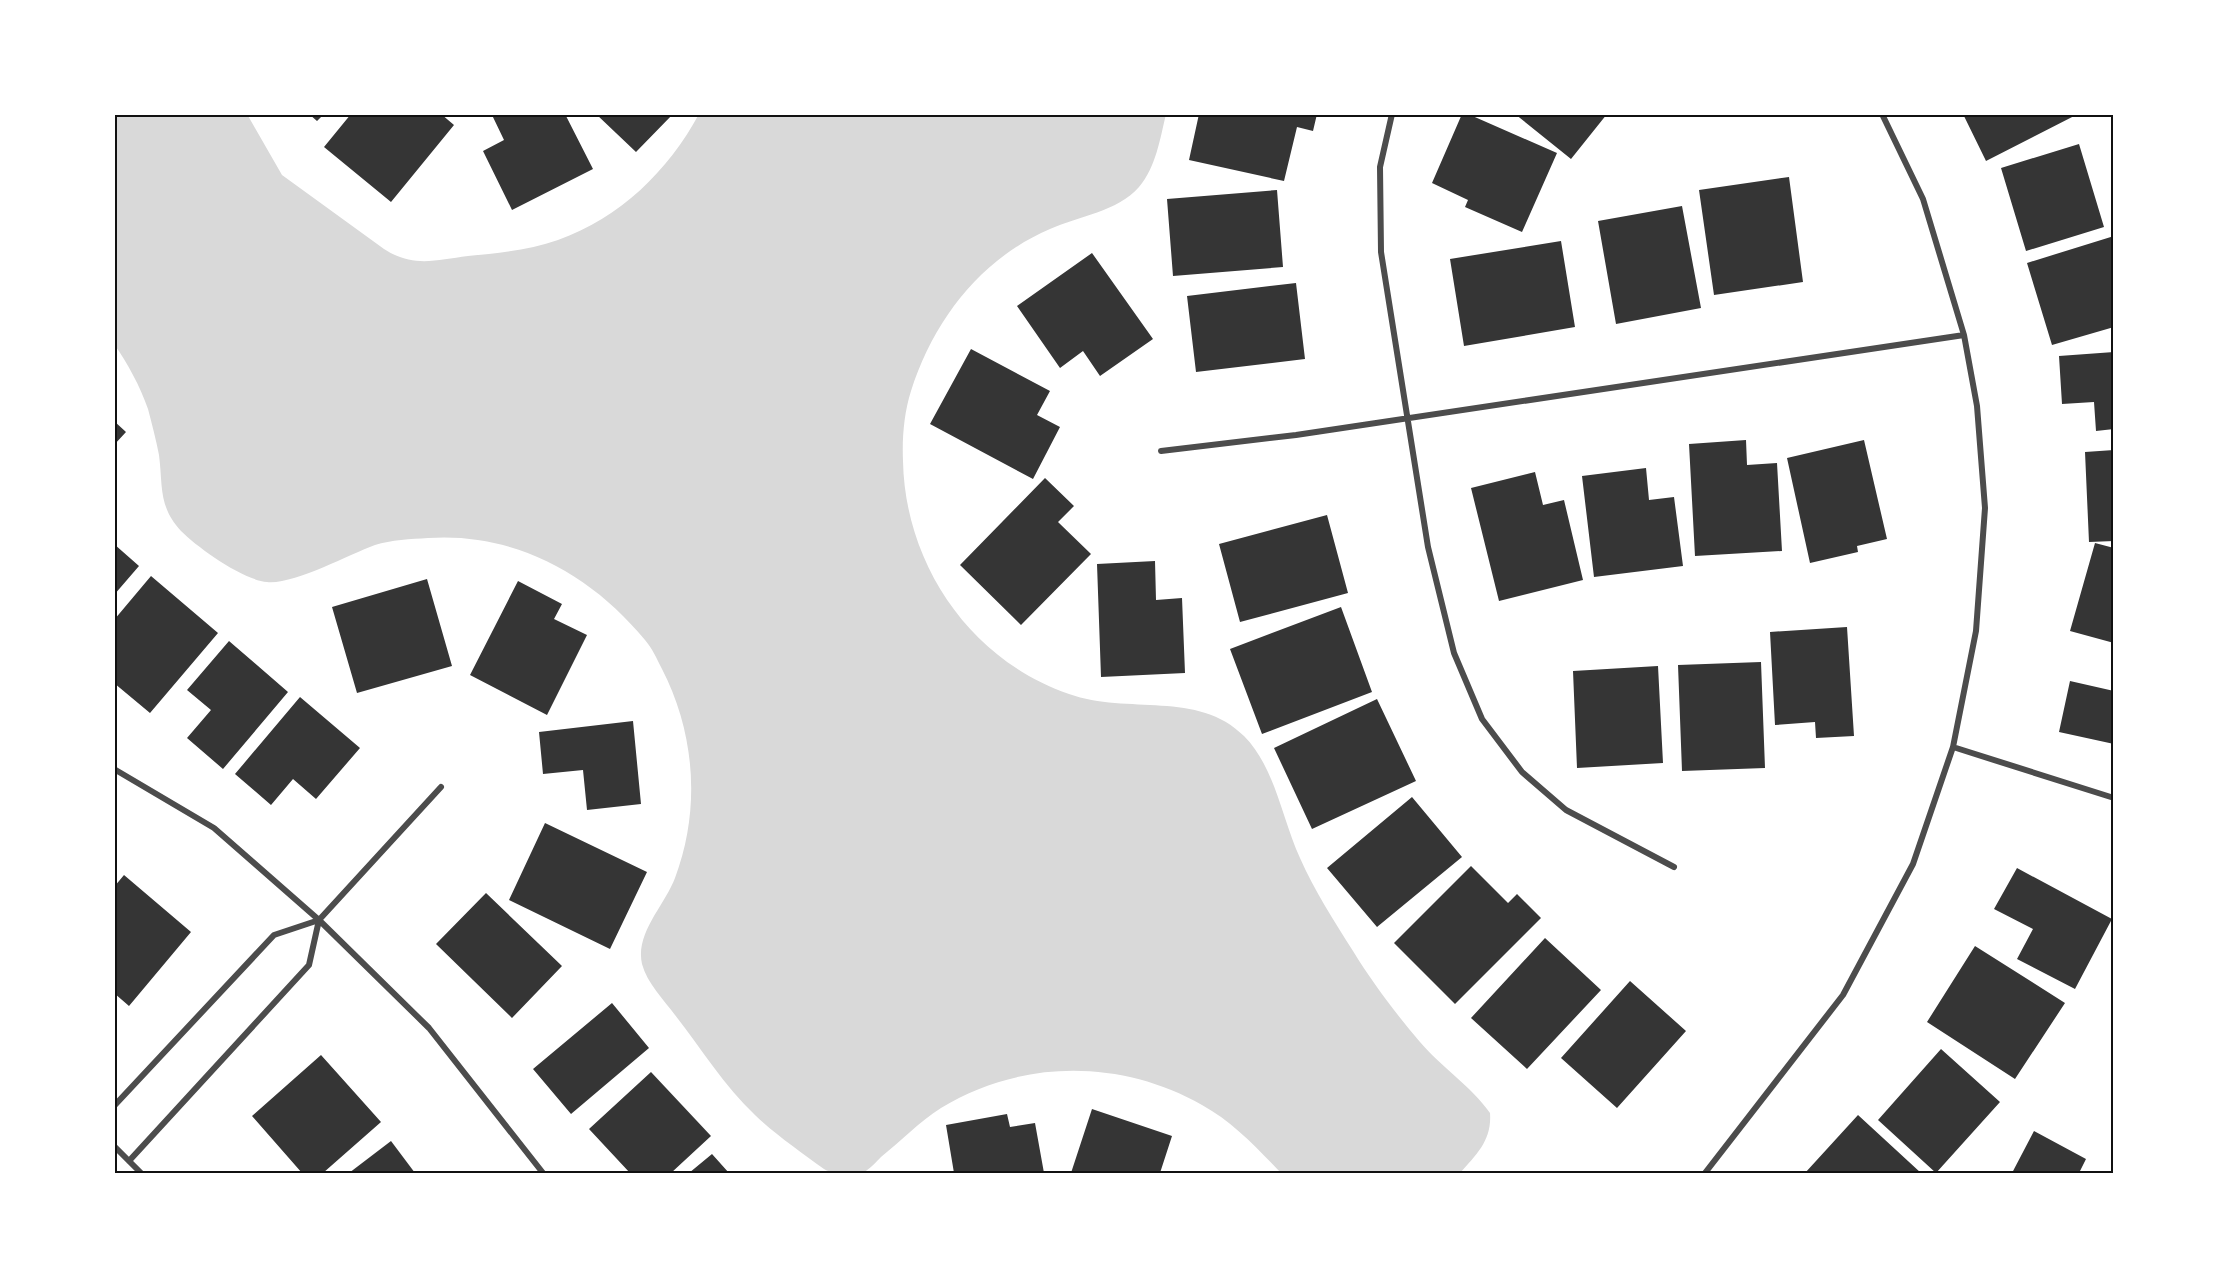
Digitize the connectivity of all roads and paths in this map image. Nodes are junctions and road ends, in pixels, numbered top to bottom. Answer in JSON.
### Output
{"nodes":[{"id":1,"x":1392,"y":114,"type":"edge"},
{"id":2,"x":1882,"y":114,"type":"edge"},
{"id":3,"x":1964,"y":335,"type":"junction"},
{"id":4,"x":1405,"y":417,"type":"junction"},
{"id":5,"x":1161,"y":451,"type":"dead end"},
{"id":6,"x":1953,"y":747,"type":"junction"},
{"id":7,"x":114,"y":769,"type":"edge"},
{"id":8,"x":441,"y":787,"type":"dead end"},
{"id":9,"x":2114,"y":798,"type":"edge"},
{"id":10,"x":1674,"y":867,"type":"dead end"},
{"id":11,"x":319,"y":920,"type":"junction"},
{"id":12,"x":114,"y":1106,"type":"edge"},
{"id":13,"x":114,"y":1146,"type":"edge"},
{"id":14,"x":129,"y":1161,"type":"junction"},
{"id":15,"x":141,"y":1173,"type":"edge"},
{"id":16,"x":543,"y":1173,"type":"edge"},
{"id":17,"x":1705,"y":1173,"type":"edge"}],
"edges":[{"from":1,"to":4,"type":"street"},
{"from":2,"to":3,"type":"street"},
{"from":3,"to":4,"type":"street"},
{"from":3,"to":6,"type":"street"},
{"from":4,"to":5,"type":"street"},
{"from":4,"to":10,"type":"street"},
{"from":6,"to":9,"type":"street"},
{"from":6,"to":17,"type":"street"},
{"from":7,"to":11,"type":"street"},
{"from":8,"to":11,"type":"street"},
{"from":11,"to":12,"type":"street"},
{"from":11,"to":14,"type":"street"},
{"from":11,"to":16,"type":"street"},
{"from":13,"to":14,"type":"street"},
{"from":14,"to":15,"type":"street"}]}
